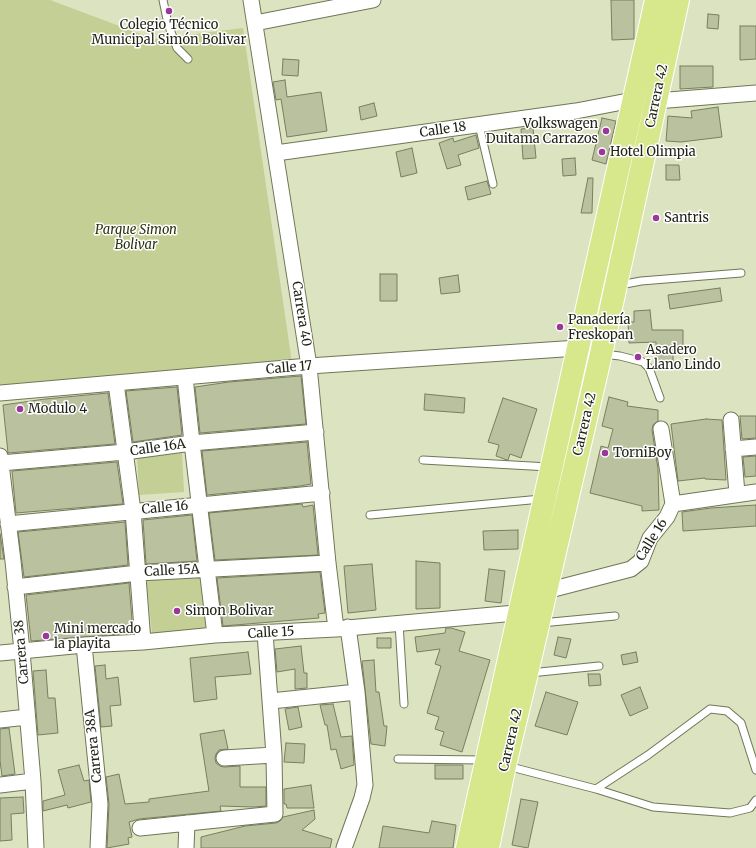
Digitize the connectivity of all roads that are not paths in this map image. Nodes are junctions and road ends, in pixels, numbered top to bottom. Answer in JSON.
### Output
{"nodes":[{"id":1,"x":163,"y":0,"type":"edge"},
{"id":2,"x":251,"y":0,"type":"edge"},
{"id":3,"x":373,"y":0,"type":"edge"},
{"id":4,"x":656,"y":0,"type":"edge"},
{"id":5,"x":678,"y":0,"type":"edge"},
{"id":6,"x":255,"y":23,"type":"junction"},
{"id":7,"x":188,"y":59,"type":"dead end"},
{"id":8,"x":756,"y":93,"type":"edge"},
{"id":9,"x":633,"y":100,"type":"junction"},
{"id":10,"x":656,"y":101,"type":"junction"},
{"id":11,"x":479,"y":125,"type":"junction"},
{"id":12,"x":276,"y":153,"type":"junction"},
{"id":13,"x":494,"y":184,"type":"dead end"},
{"id":14,"x":741,"y":273,"type":"dead end"},
{"id":15,"x":616,"y":286,"type":"junction"},
{"id":16,"x":578,"y":348,"type":"junction"},
{"id":17,"x":601,"y":354,"type":"junction"},
{"id":18,"x":309,"y":366,"type":"junction"},
{"id":19,"x":185,"y":377,"type":"junction"},
{"id":20,"x":116,"y":383,"type":"junction"},
{"id":21,"x":0,"y":393,"type":"edge"},
{"id":22,"x":660,"y":398,"type":"dead end"},
{"id":23,"x":731,"y":420,"type":"dead end"},
{"id":24,"x":662,"y":429,"type":"dead end"},
{"id":25,"x":316,"y":432,"type":"junction"},
{"id":26,"x":192,"y":443,"type":"junction"},
{"id":27,"x":756,"y":447,"type":"edge"},
{"id":28,"x":733,"y":449,"type":"junction"},
{"id":29,"x":126,"y":452,"type":"junction"},
{"id":30,"x":0,"y":460,"type":"edge"},
{"id":31,"x":423,"y":460,"type":"dead end"},
{"id":32,"x":551,"y":467,"type":"junction"},
{"id":33,"x":756,"y":492,"type":"edge"},
{"id":34,"x":322,"y":493,"type":"junction"},
{"id":35,"x":737,"y":494,"type":"junction"},
{"id":36,"x":544,"y":499,"type":"junction"},
{"id":37,"x":673,"y":504,"type":"junction"},
{"id":38,"x":3,"y":505,"type":"edge"},
{"id":39,"x":200,"y":505,"type":"junction"},
{"id":40,"x":132,"y":511,"type":"junction"},
{"id":41,"x":370,"y":515,"type":"dead end"},
{"id":42,"x":8,"y":524,"type":"junction"},
{"id":43,"x":7,"y":562,"type":"edge"},
{"id":44,"x":328,"y":563,"type":"junction"},
{"id":45,"x":208,"y":569,"type":"junction"},
{"id":46,"x":138,"y":573,"type":"junction"},
{"id":47,"x":16,"y":587,"type":"junction"},
{"id":48,"x":542,"y":608,"type":"junction"},
{"id":49,"x":518,"y":614,"type":"junction"},
{"id":50,"x":614,"y":616,"type":"dead end"},
{"id":51,"x":399,"y":623,"type":"junction"},
{"id":52,"x":342,"y":628,"type":"junction"},
{"id":53,"x":265,"y":633,"type":"junction"},
{"id":54,"x":216,"y":635,"type":"junction"},
{"id":55,"x":144,"y":642,"type":"junction"},
{"id":56,"x":84,"y":645,"type":"junction"},
{"id":57,"x":22,"y":651,"type":"junction"},
{"id":58,"x":0,"y":653,"type":"edge"},
{"id":59,"x":599,"y":666,"type":"dead end"},
{"id":60,"x":527,"y":673,"type":"junction"},
{"id":61,"x":356,"y":692,"type":"junction"},
{"id":62,"x":271,"y":700,"type":"junction"},
{"id":63,"x":404,"y":704,"type":"dead end"},
{"id":64,"x":27,"y":717,"type":"junction"},
{"id":65,"x":0,"y":720,"type":"edge"},
{"id":66,"x":274,"y":755,"type":"junction"},
{"id":67,"x":224,"y":758,"type":"dead end"},
{"id":68,"x":398,"y":759,"type":"dead end"},
{"id":69,"x":496,"y":763,"type":"junction"},
{"id":70,"x":756,"y":770,"type":"edge"},
{"id":71,"x":33,"y":781,"type":"junction"},
{"id":72,"x":0,"y":785,"type":"edge"},
{"id":73,"x":596,"y":790,"type":"junction"},
{"id":74,"x":756,"y":800,"type":"edge"},
{"id":75,"x":187,"y":823,"type":"junction"},
{"id":76,"x":140,"y":828,"type":"dead end"},
{"id":77,"x":36,"y":848,"type":"edge"},
{"id":78,"x":98,"y":848,"type":"edge"},
{"id":79,"x":186,"y":848,"type":"edge"},
{"id":80,"x":344,"y":848,"type":"edge"},
{"id":81,"x":467,"y":848,"type":"edge"},
{"id":82,"x":488,"y":848,"type":"edge"}],
"edges":[{"from":1,"to":7,"type":"lane"},
{"from":2,"to":6,"type":"street","name":"Carrera 40"},
{"from":3,"to":6,"type":"street"},
{"from":4,"to":9,"type":"highway","name":"Carrera 42"},
{"from":5,"to":10,"type":"highway","name":"Carrera 42"},
{"from":6,"to":12,"type":"street","name":"Carrera 40"},
{"from":8,"to":10,"type":"street"},
{"from":9,"to":11,"type":"street","name":"Calle 18"},
{"from":9,"to":16,"type":"highway","name":"Carrera 42"},
{"from":10,"to":15,"type":"highway","name":"Carrera 42"},
{"from":11,"to":12,"type":"street","name":"Calle 18"},
{"from":11,"to":13,"type":"lane"},
{"from":12,"to":18,"type":"street","name":"Carrera 40"},
{"from":14,"to":15,"type":"lane"},
{"from":15,"to":17,"type":"highway","name":"Carrera 42"},
{"from":16,"to":18,"type":"street","name":"Calle 17"},
{"from":16,"to":32,"type":"highway","name":"Carrera 42"},
{"from":17,"to":22,"type":"lane"},
{"from":17,"to":48,"type":"highway","name":"Carrera 42"},
{"from":18,"to":19,"type":"street","name":"Calle 17"},
{"from":18,"to":25,"type":"street","name":"Carrera 40"},
{"from":19,"to":20,"type":"street","name":"Calle 17"},
{"from":19,"to":26,"type":"street"},
{"from":20,"to":21,"type":"street","name":"Calle 17"},
{"from":20,"to":29,"type":"street"},
{"from":23,"to":28,"type":"street"},
{"from":24,"to":37,"type":"street"},
{"from":25,"to":26,"type":"street","name":"Calle 16A"},
{"from":25,"to":34,"type":"street","name":"Carrera 40"},
{"from":26,"to":29,"type":"street","name":"Calle 16A"},
{"from":26,"to":39,"type":"street"},
{"from":27,"to":28,"type":"street"},
{"from":28,"to":35,"type":"street"},
{"from":29,"to":30,"type":"street","name":"Calle 16A"},
{"from":29,"to":40,"type":"street"},
{"from":30,"to":38,"type":"street","name":"Carrera 38"},
{"from":31,"to":32,"type":"lane"},
{"from":32,"to":36,"type":"highway","name":"Carrera 42"},
{"from":33,"to":35,"type":"street","name":"Calle 16"},
{"from":34,"to":39,"type":"street","name":"Calle 16"},
{"from":34,"to":44,"type":"street","name":"Carrera 40"},
{"from":35,"to":37,"type":"street","name":"Calle 16"},
{"from":36,"to":41,"type":"lane"},
{"from":36,"to":49,"type":"highway","name":"Carrera 42"},
{"from":37,"to":48,"type":"street","name":"Calle 16"},
{"from":38,"to":42,"type":"street","name":"Carrera 38"},
{"from":39,"to":40,"type":"street","name":"Calle 16"},
{"from":39,"to":45,"type":"street"},
{"from":40,"to":42,"type":"street","name":"Calle 16"},
{"from":40,"to":46,"type":"street"},
{"from":42,"to":43,"type":"street","name":"Carrera 38"},
{"from":43,"to":47,"type":"street","name":"Carrera 38"},
{"from":44,"to":45,"type":"street","name":"Calle 15A"},
{"from":44,"to":52,"type":"street","name":"Carrera 40"},
{"from":45,"to":46,"type":"street","name":"Calle 15A"},
{"from":45,"to":54,"type":"street"},
{"from":46,"to":47,"type":"street","name":"Calle 15A"},
{"from":46,"to":55,"type":"street"},
{"from":47,"to":57,"type":"street","name":"Carrera 38"},
{"from":48,"to":49,"type":"street","name":"Calle 15"},
{"from":48,"to":50,"type":"lane"},
{"from":48,"to":60,"type":"highway","name":"Carrera 42"},
{"from":49,"to":51,"type":"street","name":"Calle 15"},
{"from":49,"to":69,"type":"highway","name":"Carrera 42"},
{"from":51,"to":52,"type":"street","name":"Calle 15"},
{"from":51,"to":63,"type":"lane"},
{"from":52,"to":53,"type":"street","name":"Calle 15"},
{"from":52,"to":61,"type":"street","name":"Carrera 40"},
{"from":53,"to":54,"type":"street","name":"Calle 15"},
{"from":53,"to":62,"type":"street"},
{"from":54,"to":55,"type":"street","name":"Calle 15"},
{"from":55,"to":56,"type":"street","name":"Calle 15"},
{"from":56,"to":57,"type":"street","name":"Calle 15"},
{"from":56,"to":78,"type":"street","name":"Carrera 38A"},
{"from":57,"to":58,"type":"street","name":"Calle 15"},
{"from":57,"to":64,"type":"street","name":"Carrera 38"},
{"from":59,"to":60,"type":"lane"},
{"from":60,"to":69,"type":"highway","name":"Carrera 42"},
{"from":61,"to":62,"type":"street"},
{"from":61,"to":80,"type":"street","name":"Carrera 40"},
{"from":62,"to":66,"type":"street"},
{"from":64,"to":65,"type":"street"},
{"from":64,"to":71,"type":"street","name":"Carrera 38"},
{"from":66,"to":67,"type":"street"},
{"from":66,"to":75,"type":"street"},
{"from":68,"to":69,"type":"lane"},
{"from":69,"to":73,"type":"lane"},
{"from":69,"to":81,"type":"highway","name":"Carrera 42"},
{"from":69,"to":82,"type":"highway","name":"Carrera 42"},
{"from":70,"to":73,"type":"lane"},
{"from":71,"to":72,"type":"street"},
{"from":71,"to":77,"type":"street","name":"Carrera 38"},
{"from":73,"to":74,"type":"lane"},
{"from":75,"to":76,"type":"street"},
{"from":75,"to":79,"type":"street"}]}
